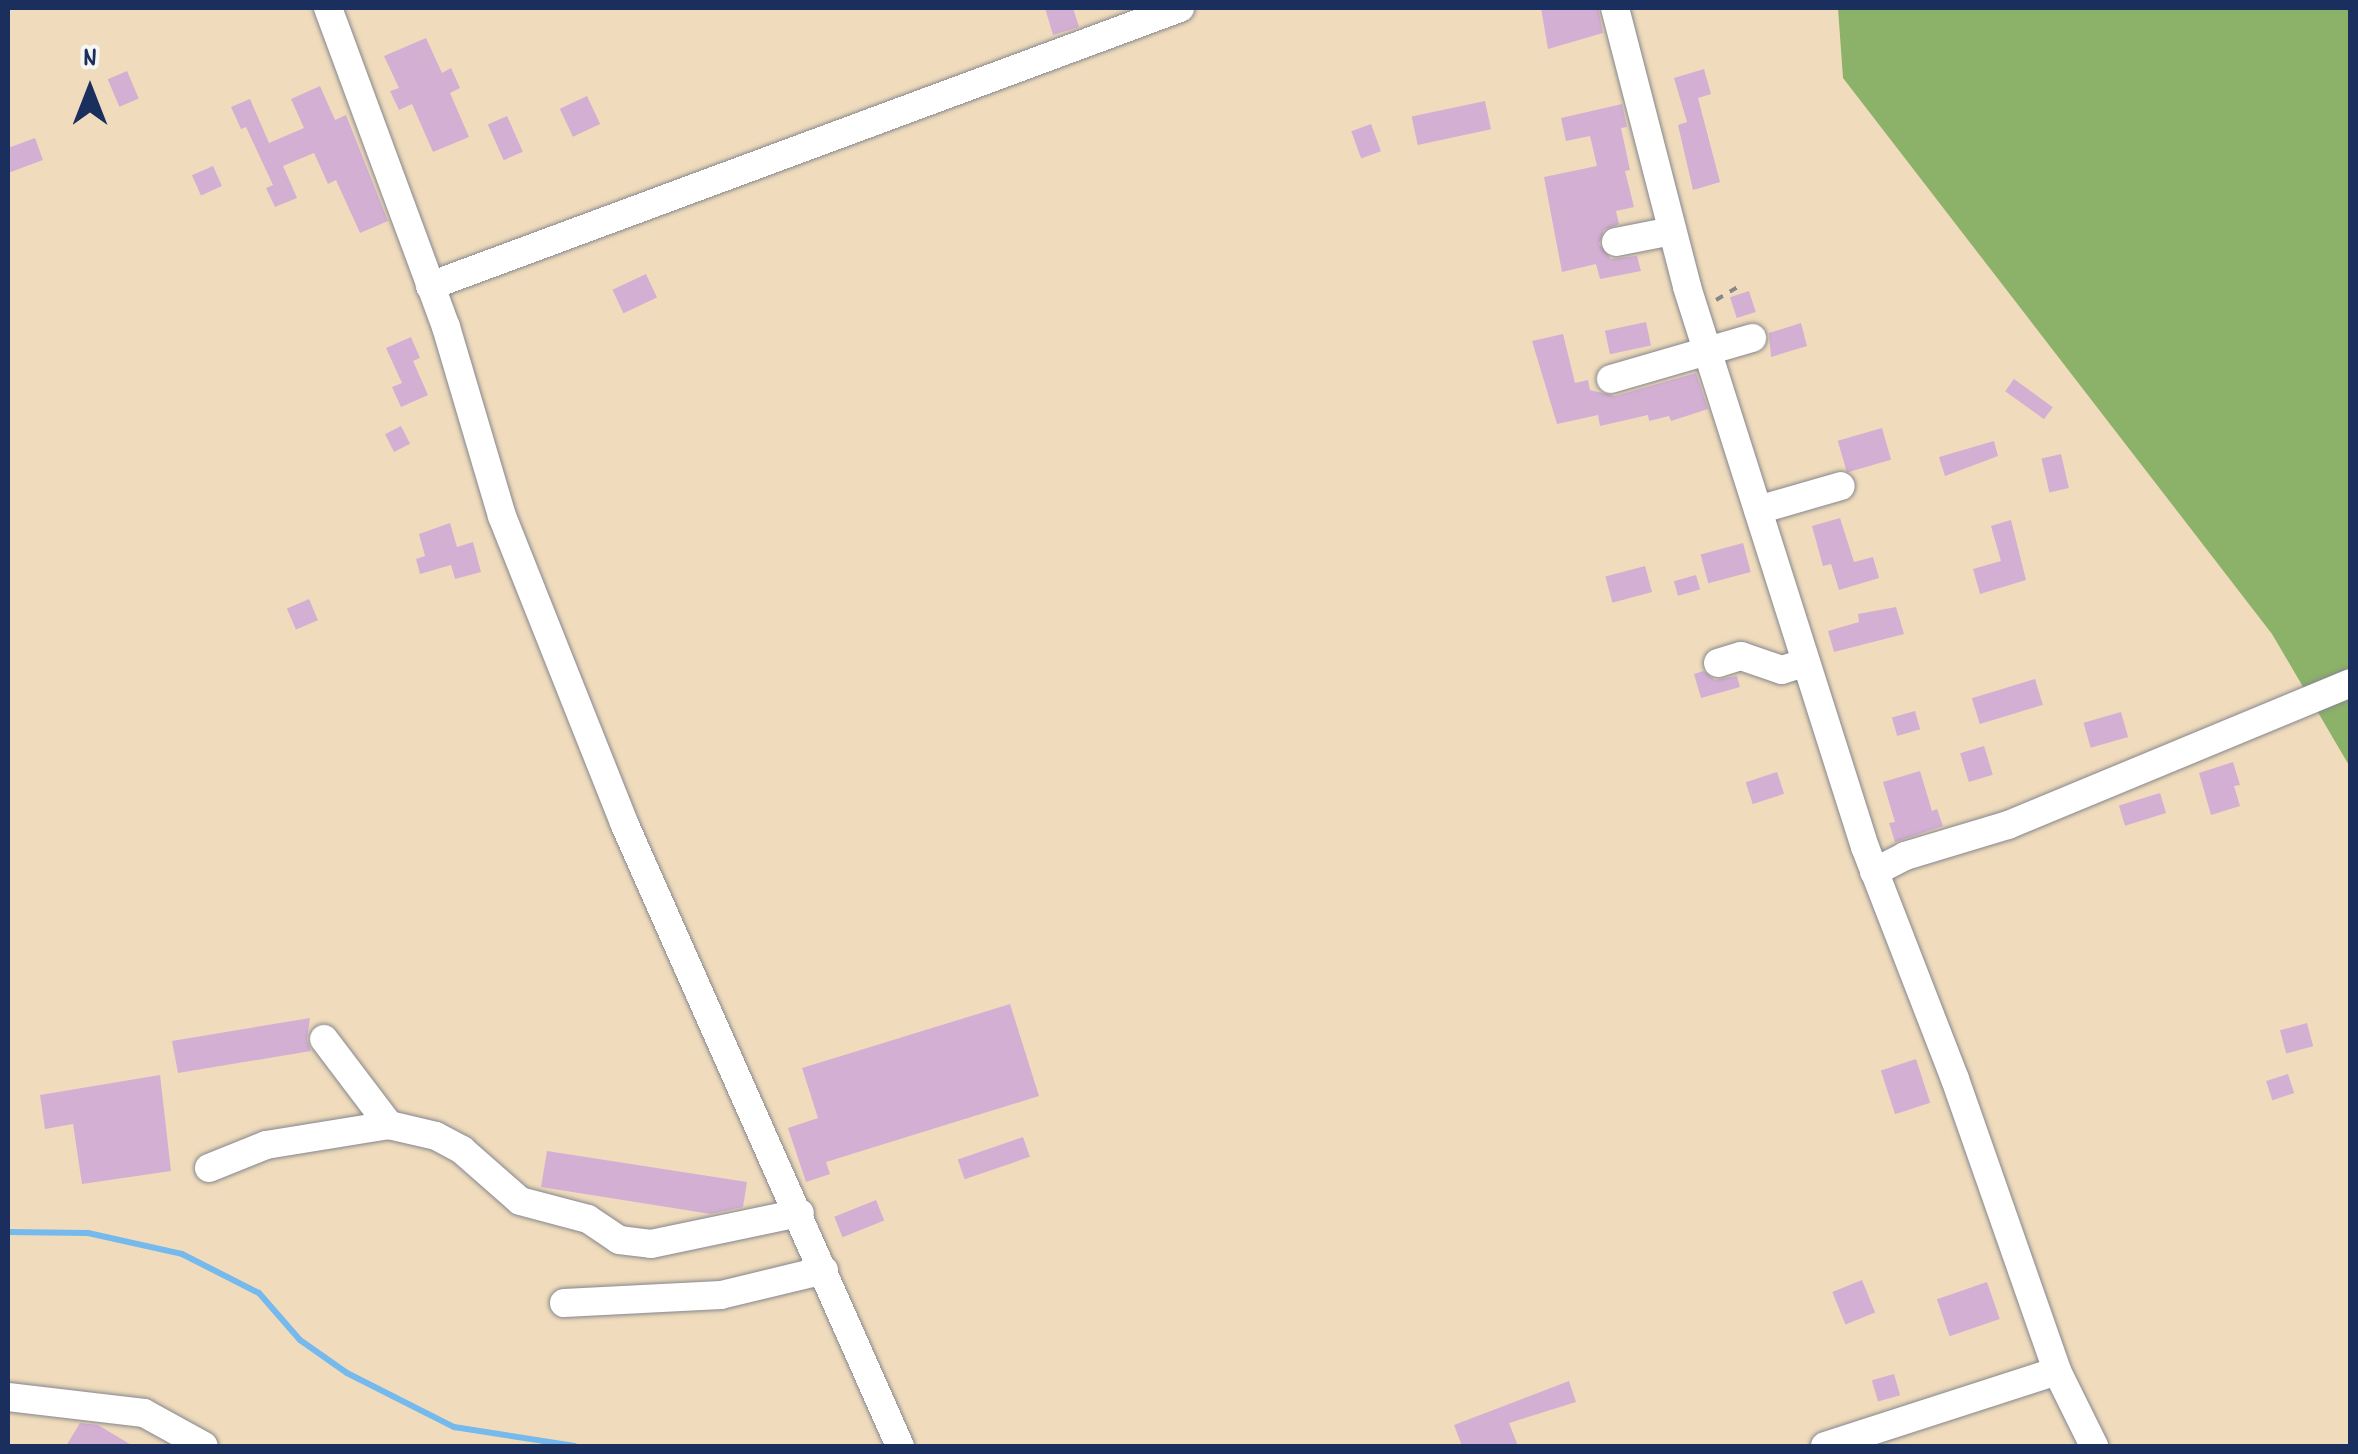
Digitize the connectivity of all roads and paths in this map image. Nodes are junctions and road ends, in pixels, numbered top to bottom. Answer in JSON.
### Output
{"nodes":[{"id":1,"x":328,"y":8,"type":"edge"},
{"id":2,"x":1180,"y":8,"type":"edge"},
{"id":3,"x":1615,"y":8,"type":"edge"},
{"id":4,"x":1672,"y":231,"type":"junction"},
{"id":5,"x":1616,"y":242,"type":"dead end"},
{"id":6,"x":430,"y":286,"type":"junction"},
{"id":7,"x":1752,"y":338,"type":"dead end"},
{"id":8,"x":1707,"y":350,"type":"junction"},
{"id":9,"x":1611,"y":379,"type":"dead end"},
{"id":10,"x":1841,"y":486,"type":"dead end"},
{"id":11,"x":1758,"y":510,"type":"junction"},
{"id":12,"x":1806,"y":662,"type":"junction"},
{"id":13,"x":1718,"y":663,"type":"dead end"},
{"id":14,"x":2350,"y":683,"type":"edge"},
{"id":15,"x":1874,"y":872,"type":"junction"},
{"id":16,"x":324,"y":1039,"type":"dead end"},
{"id":17,"x":390,"y":1124,"type":"junction"},
{"id":18,"x":209,"y":1168,"type":"dead end"},
{"id":19,"x":800,"y":1213,"type":"junction"},
{"id":20,"x":824,"y":1270,"type":"junction"},
{"id":21,"x":564,"y":1303,"type":"dead end"},
{"id":22,"x":2057,"y":1371,"type":"junction"},
{"id":23,"x":8,"y":1397,"type":"edge"},
{"id":24,"x":204,"y":1446,"type":"edge"},
{"id":25,"x":900,"y":1446,"type":"edge"},
{"id":26,"x":1825,"y":1446,"type":"edge"},
{"id":27,"x":2094,"y":1446,"type":"edge"}],
"edges":[{"from":1,"to":6,"type":"street"},
{"from":2,"to":6,"type":"street"},
{"from":3,"to":4,"type":"street"},
{"from":4,"to":5,"type":"street"},
{"from":4,"to":8,"type":"street"},
{"from":6,"to":19,"type":"street"},
{"from":7,"to":8,"type":"street"},
{"from":8,"to":9,"type":"street"},
{"from":8,"to":11,"type":"street"},
{"from":10,"to":11,"type":"street"},
{"from":11,"to":12,"type":"street"},
{"from":12,"to":13,"type":"street"},
{"from":12,"to":15,"type":"street"},
{"from":14,"to":15,"type":"street"},
{"from":15,"to":22,"type":"street"},
{"from":16,"to":17,"type":"street"},
{"from":17,"to":18,"type":"street"},
{"from":17,"to":19,"type":"street"},
{"from":19,"to":20,"type":"street"},
{"from":20,"to":21,"type":"street"},
{"from":20,"to":25,"type":"street"},
{"from":22,"to":26,"type":"street"},
{"from":22,"to":27,"type":"street"},
{"from":23,"to":24,"type":"street"}]}
